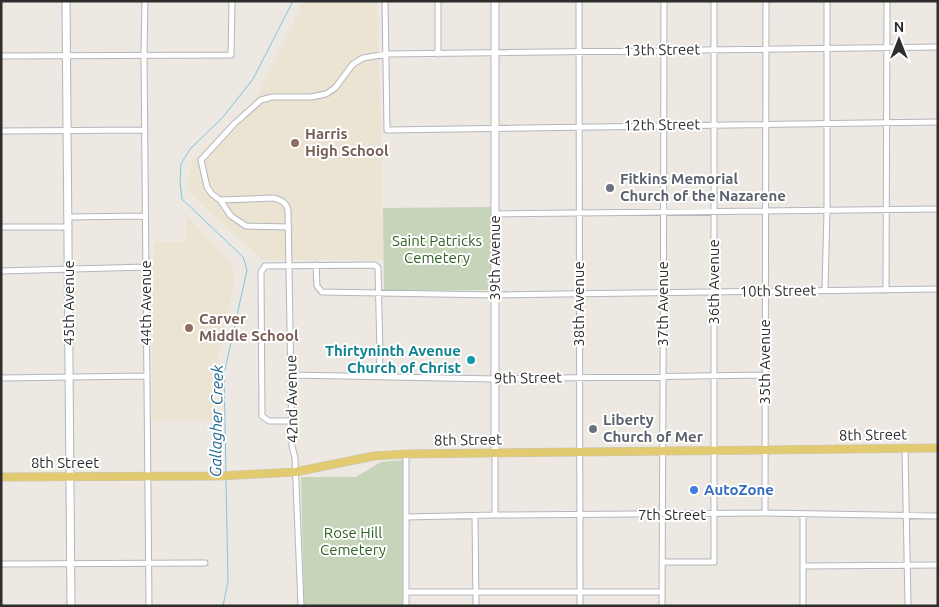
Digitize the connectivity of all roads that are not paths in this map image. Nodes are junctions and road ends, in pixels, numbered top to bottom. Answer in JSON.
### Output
{"nodes":[{"id":1,"x":66,"y":1,"type":"edge"},
{"id":2,"x":145,"y":1,"type":"edge"},
{"id":3,"x":232,"y":1,"type":"edge"},
{"id":4,"x":385,"y":1,"type":"edge"},
{"id":5,"x":438,"y":1,"type":"edge"},
{"id":6,"x":495,"y":1,"type":"edge"},
{"id":7,"x":579,"y":1,"type":"edge"},
{"id":8,"x":664,"y":1,"type":"edge"},
{"id":9,"x":714,"y":1,"type":"edge"},
{"id":10,"x":766,"y":1,"type":"edge"},
{"id":11,"x":827,"y":1,"type":"edge"},
{"id":12,"x":888,"y":1,"type":"edge"},
{"id":13,"x":888,"y":47,"type":"junction"},
{"id":14,"x":938,"y":47,"type":"edge"},
{"id":15,"x":828,"y":48,"type":"junction"},
{"id":16,"x":664,"y":49,"type":"junction"},
{"id":17,"x":766,"y":49,"type":"junction"},
{"id":18,"x":715,"y":50,"type":"junction"},
{"id":19,"x":579,"y":52,"type":"junction"},
{"id":20,"x":496,"y":53,"type":"junction"},
{"id":21,"x":386,"y":54,"type":"junction"},
{"id":22,"x":438,"y":54,"type":"junction"},
{"id":23,"x":67,"y":55,"type":"junction"},
{"id":24,"x":144,"y":55,"type":"junction"},
{"id":25,"x":1,"y":56,"type":"edge"},
{"id":26,"x":886,"y":122,"type":"junction"},
{"id":27,"x":938,"y":122,"type":"edge"},
{"id":28,"x":828,"y":123,"type":"junction"},
{"id":29,"x":766,"y":124,"type":"junction"},
{"id":30,"x":664,"y":125,"type":"junction"},
{"id":31,"x":714,"y":125,"type":"junction"},
{"id":32,"x":579,"y":126,"type":"junction"},
{"id":33,"x":495,"y":128,"type":"junction"},
{"id":34,"x":145,"y":130,"type":"junction"},
{"id":35,"x":1,"y":131,"type":"edge"},
{"id":36,"x":67,"y":131,"type":"junction"},
{"id":37,"x":220,"y":200,"type":"junction"},
{"id":38,"x":938,"y":209,"type":"edge"},
{"id":39,"x":827,"y":210,"type":"junction"},
{"id":40,"x":886,"y":210,"type":"junction"},
{"id":41,"x":765,"y":211,"type":"junction"},
{"id":42,"x":662,"y":212,"type":"junction"},
{"id":43,"x":714,"y":212,"type":"junction"},
{"id":44,"x":579,"y":213,"type":"junction"},
{"id":45,"x":495,"y":214,"type":"junction"},
{"id":46,"x":145,"y":216,"type":"junction"},
{"id":47,"x":69,"y":217,"type":"junction"},
{"id":48,"x":1,"y":227,"type":"edge"},
{"id":49,"x":69,"y":227,"type":"junction"},
{"id":50,"x":289,"y":227,"type":"junction"},
{"id":51,"x":290,"y":265,"type":"junction"},
{"id":52,"x":316,"y":265,"type":"junction"},
{"id":53,"x":146,"y":267,"type":"junction"},
{"id":54,"x":69,"y":268,"type":"junction"},
{"id":55,"x":1,"y":271,"type":"edge"},
{"id":56,"x":938,"y":289,"type":"edge"},
{"id":57,"x":825,"y":290,"type":"junction"},
{"id":58,"x":886,"y":290,"type":"junction"},
{"id":59,"x":765,"y":291,"type":"junction"},
{"id":60,"x":663,"y":292,"type":"junction"},
{"id":61,"x":714,"y":292,"type":"junction"},
{"id":62,"x":578,"y":293,"type":"junction"},
{"id":63,"x":379,"y":294,"type":"junction"},
{"id":64,"x":495,"y":295,"type":"junction"},
{"id":65,"x":291,"y":375,"type":"junction"},
{"id":66,"x":379,"y":375,"type":"junction"},
{"id":67,"x":714,"y":375,"type":"junction"},
{"id":68,"x":764,"y":375,"type":"junction"},
{"id":69,"x":146,"y":376,"type":"junction"},
{"id":70,"x":663,"y":376,"type":"junction"},
{"id":71,"x":70,"y":377,"type":"junction"},
{"id":72,"x":580,"y":377,"type":"junction"},
{"id":73,"x":1,"y":378,"type":"edge"},
{"id":74,"x":495,"y":379,"type":"junction"},
{"id":75,"x":291,"y":421,"type":"junction"},
{"id":76,"x":905,"y":448,"type":"junction"},
{"id":77,"x":938,"y":448,"type":"edge"},
{"id":78,"x":714,"y":450,"type":"junction"},
{"id":79,"x":764,"y":450,"type":"junction"},
{"id":80,"x":664,"y":451,"type":"junction"},
{"id":81,"x":580,"y":452,"type":"junction"},
{"id":82,"x":406,"y":454,"type":"junction"},
{"id":83,"x":495,"y":454,"type":"junction"},
{"id":84,"x":295,"y":472,"type":"junction"},
{"id":85,"x":148,"y":476,"type":"junction"},
{"id":86,"x":1,"y":477,"type":"edge"},
{"id":87,"x":70,"y":477,"type":"junction"},
{"id":88,"x":662,"y":514,"type":"junction"},
{"id":89,"x":765,"y":514,"type":"junction"},
{"id":90,"x":803,"y":514,"type":"junction"},
{"id":91,"x":495,"y":515,"type":"junction"},
{"id":92,"x":580,"y":515,"type":"junction"},
{"id":93,"x":714,"y":515,"type":"junction"},
{"id":94,"x":475,"y":516,"type":"junction"},
{"id":95,"x":906,"y":516,"type":"junction"},
{"id":96,"x":938,"y":516,"type":"edge"},
{"id":97,"x":406,"y":518,"type":"junction"},
{"id":98,"x":662,"y":562,"type":"junction"},
{"id":99,"x":148,"y":563,"type":"junction"},
{"id":100,"x":206,"y":563,"type":"dead end"},
{"id":101,"x":1,"y":564,"type":"edge"},
{"id":102,"x":71,"y":564,"type":"junction"},
{"id":103,"x":907,"y":565,"type":"junction"},
{"id":104,"x":938,"y":565,"type":"edge"},
{"id":105,"x":803,"y":566,"type":"junction"},
{"id":106,"x":476,"y":591,"type":"junction"},
{"id":107,"x":580,"y":591,"type":"junction"},
{"id":108,"x":406,"y":592,"type":"junction"},
{"id":109,"x":662,"y":592,"type":"junction"},
{"id":110,"x":71,"y":606,"type":"edge"},
{"id":111,"x":149,"y":606,"type":"edge"},
{"id":112,"x":301,"y":606,"type":"edge"},
{"id":113,"x":406,"y":606,"type":"edge"},
{"id":114,"x":476,"y":606,"type":"edge"},
{"id":115,"x":580,"y":606,"type":"edge"},
{"id":116,"x":662,"y":606,"type":"edge"},
{"id":117,"x":803,"y":606,"type":"edge"},
{"id":118,"x":908,"y":606,"type":"edge"}],
"edges":[{"from":1,"to":23,"type":"street","name":"45th Avenue"},
{"from":2,"to":24,"type":"street","name":"44th Avenue"},
{"from":3,"to":24,"type":"street"},
{"from":4,"to":21,"type":"street"},
{"from":5,"to":22,"type":"street"},
{"from":6,"to":20,"type":"street","name":"39th Avenue"},
{"from":7,"to":19,"type":"street","name":"38th Avenue"},
{"from":8,"to":16,"type":"street","name":"37th Avenue"},
{"from":9,"to":18,"type":"street","name":"36th Avenue"},
{"from":10,"to":17,"type":"street","name":"35th Avenue"},
{"from":11,"to":15,"type":"street"},
{"from":12,"to":13,"type":"street"},
{"from":13,"to":14,"type":"street","name":"13th Street"},
{"from":13,"to":15,"type":"street","name":"13th Street"},
{"from":13,"to":26,"type":"street"},
{"from":15,"to":17,"type":"street","name":"13th Street"},
{"from":15,"to":28,"type":"street"},
{"from":16,"to":18,"type":"street","name":"13th Street"},
{"from":16,"to":19,"type":"street","name":"13th Street"},
{"from":16,"to":30,"type":"street","name":"37th Avenue"},
{"from":17,"to":18,"type":"street","name":"13th Street"},
{"from":17,"to":29,"type":"street","name":"35th Avenue"},
{"from":18,"to":31,"type":"street","name":"36th Avenue"},
{"from":19,"to":20,"type":"street","name":"13th Street"},
{"from":19,"to":32,"type":"street","name":"38th Avenue"},
{"from":20,"to":22,"type":"street","name":"13th Street"},
{"from":20,"to":33,"type":"street","name":"39th Avenue"},
{"from":21,"to":22,"type":"street","name":"13th Street"},
{"from":21,"to":33,"type":"street","name":"12th Street"},
{"from":21,"to":37,"type":"street"},
{"from":23,"to":24,"type":"street"},
{"from":23,"to":25,"type":"street"},
{"from":23,"to":36,"type":"street","name":"45th Avenue"},
{"from":24,"to":34,"type":"street","name":"44th Avenue"},
{"from":26,"to":27,"type":"street","name":"12th Street"},
{"from":26,"to":28,"type":"street","name":"12th Street"},
{"from":26,"to":40,"type":"street"},
{"from":28,"to":29,"type":"street","name":"12th Street"},
{"from":28,"to":39,"type":"street"},
{"from":29,"to":31,"type":"street","name":"12th Street"},
{"from":29,"to":41,"type":"street","name":"35th Avenue"},
{"from":30,"to":31,"type":"street","name":"12th Street"},
{"from":30,"to":32,"type":"street","name":"12th Street"},
{"from":30,"to":42,"type":"street","name":"37th Avenue"},
{"from":31,"to":43,"type":"street","name":"36th Avenue"},
{"from":32,"to":33,"type":"street","name":"12th Street"},
{"from":32,"to":44,"type":"street","name":"38th Avenue"},
{"from":33,"to":45,"type":"street","name":"39th Avenue"},
{"from":34,"to":36,"type":"street"},
{"from":34,"to":46,"type":"street","name":"44th Avenue"},
{"from":35,"to":36,"type":"street"},
{"from":36,"to":47,"type":"street","name":"45th Avenue"},
{"from":37,"to":50,"type":"street"},
{"from":37,"to":50,"type":"street","name":"42nd Avenue"},
{"from":38,"to":40,"type":"street"},
{"from":39,"to":40,"type":"street"},
{"from":39,"to":41,"type":"street"},
{"from":39,"to":57,"type":"street"},
{"from":40,"to":58,"type":"street"},
{"from":41,"to":43,"type":"street"},
{"from":41,"to":59,"type":"street","name":"35th Avenue"},
{"from":42,"to":43,"type":"street"},
{"from":42,"to":44,"type":"street"},
{"from":42,"to":60,"type":"street","name":"37th Avenue"},
{"from":43,"to":61,"type":"street","name":"36th Avenue"},
{"from":44,"to":45,"type":"street"},
{"from":44,"to":62,"type":"street","name":"38th Avenue"},
{"from":45,"to":64,"type":"street","name":"39th Avenue"},
{"from":46,"to":47,"type":"street"},
{"from":46,"to":53,"type":"street","name":"44th Avenue"},
{"from":47,"to":49,"type":"street","name":"45th Avenue"},
{"from":48,"to":49,"type":"street"},
{"from":49,"to":54,"type":"street","name":"45th Avenue"},
{"from":50,"to":51,"type":"street","name":"42nd Avenue"},
{"from":51,"to":52,"type":"street"},
{"from":51,"to":65,"type":"street","name":"42nd Avenue"},
{"from":51,"to":75,"type":"street"},
{"from":52,"to":63,"type":"street","name":"10th Street"},
{"from":52,"to":63,"type":"street"},
{"from":53,"to":54,"type":"street"},
{"from":53,"to":69,"type":"street","name":"44th Avenue"},
{"from":54,"to":55,"type":"street"},
{"from":54,"to":71,"type":"street","name":"45th Avenue"},
{"from":56,"to":58,"type":"street","name":"10th Street"},
{"from":57,"to":58,"type":"street","name":"10th Street"},
{"from":57,"to":59,"type":"street","name":"10th Street"},
{"from":59,"to":61,"type":"street","name":"10th Street"},
{"from":59,"to":68,"type":"street","name":"35th Avenue"},
{"from":60,"to":61,"type":"street","name":"10th Street"},
{"from":60,"to":62,"type":"street","name":"10th Street"},
{"from":60,"to":70,"type":"street","name":"37th Avenue"},
{"from":61,"to":67,"type":"street","name":"36th Avenue"},
{"from":62,"to":64,"type":"street","name":"10th Street"},
{"from":62,"to":72,"type":"street","name":"38th Avenue"},
{"from":63,"to":64,"type":"street","name":"10th Street"},
{"from":63,"to":66,"type":"street"},
{"from":64,"to":74,"type":"street","name":"39th Avenue"},
{"from":65,"to":66,"type":"street","name":"9th Street"},
{"from":65,"to":75,"type":"street","name":"42nd Avenue"},
{"from":66,"to":74,"type":"street","name":"9th Street"},
{"from":67,"to":68,"type":"street","name":"9th Street"},
{"from":67,"to":70,"type":"street","name":"9th Street"},
{"from":67,"to":78,"type":"street","name":"36th Avenue"},
{"from":68,"to":79,"type":"street","name":"35th Avenue"},
{"from":69,"to":71,"type":"street"},
{"from":69,"to":85,"type":"street","name":"44th Avenue"},
{"from":70,"to":72,"type":"street","name":"9th Street"},
{"from":70,"to":80,"type":"street","name":"37th Avenue"},
{"from":71,"to":73,"type":"street"},
{"from":71,"to":87,"type":"street","name":"45th Avenue"},
{"from":72,"to":74,"type":"street","name":"9th Street"},
{"from":72,"to":81,"type":"street","name":"38th Avenue"},
{"from":74,"to":83,"type":"street","name":"39th Avenue"},
{"from":75,"to":84,"type":"street","name":"42nd Avenue"},
{"from":76,"to":77,"type":"main road","name":"8th Street"},
{"from":76,"to":79,"type":"main road","name":"8th Street"},
{"from":76,"to":95,"type":"street"},
{"from":78,"to":79,"type":"main road","name":"8th Street"},
{"from":78,"to":80,"type":"main road","name":"8th Street"},
{"from":78,"to":93,"type":"street","name":"36th Avenue"},
{"from":79,"to":89,"type":"street","name":"35th Avenue"},
{"from":80,"to":81,"type":"main road","name":"8th Street"},
{"from":80,"to":88,"type":"street","name":"37th Avenue"},
{"from":81,"to":83,"type":"main road","name":"8th Street"},
{"from":81,"to":92,"type":"street","name":"38th Avenue"},
{"from":82,"to":83,"type":"main road","name":"8th Street"},
{"from":82,"to":84,"type":"main road","name":"8th Street"},
{"from":82,"to":97,"type":"street"},
{"from":83,"to":91,"type":"street","name":"39th Avenue"},
{"from":84,"to":85,"type":"main road","name":"8th Street"},
{"from":84,"to":112,"type":"street","name":"42nd Avenue"},
{"from":85,"to":87,"type":"main road","name":"8th Street"},
{"from":85,"to":99,"type":"street","name":"44th Avenue"},
{"from":86,"to":87,"type":"main road","name":"8th Street"},
{"from":87,"to":102,"type":"street","name":"45th Avenue"},
{"from":88,"to":92,"type":"street","name":"7th Street"},
{"from":88,"to":93,"type":"street","name":"7th Street"},
{"from":88,"to":98,"type":"street","name":"37th Avenue"},
{"from":89,"to":90,"type":"street","name":"7th Street"},
{"from":89,"to":93,"type":"street","name":"7th Street"},
{"from":90,"to":95,"type":"street","name":"7th Street"},
{"from":90,"to":105,"type":"street"},
{"from":91,"to":92,"type":"street","name":"7th Street"},
{"from":91,"to":94,"type":"street","name":"7th Street"},
{"from":92,"to":107,"type":"street","name":"38th Avenue"},
{"from":93,"to":98,"type":"street","name":"36th Avenue"},
{"from":94,"to":97,"type":"street","name":"7th Street"},
{"from":94,"to":106,"type":"street"},
{"from":95,"to":96,"type":"street","name":"7th Street"},
{"from":95,"to":103,"type":"street"},
{"from":97,"to":108,"type":"street"},
{"from":98,"to":109,"type":"street","name":"37th Avenue"},
{"from":99,"to":100,"type":"street"},
{"from":99,"to":102,"type":"street"},
{"from":99,"to":111,"type":"street","name":"44th Avenue"},
{"from":101,"to":102,"type":"street"},
{"from":102,"to":110,"type":"street","name":"45th Avenue"},
{"from":103,"to":104,"type":"street"},
{"from":103,"to":105,"type":"street"},
{"from":103,"to":118,"type":"street"},
{"from":105,"to":117,"type":"street"},
{"from":106,"to":107,"type":"street"},
{"from":106,"to":108,"type":"street"},
{"from":106,"to":114,"type":"street"},
{"from":107,"to":109,"type":"street"},
{"from":107,"to":115,"type":"street","name":"38th Avenue"},
{"from":108,"to":113,"type":"street"},
{"from":109,"to":116,"type":"street","name":"37th Avenue"}]}
